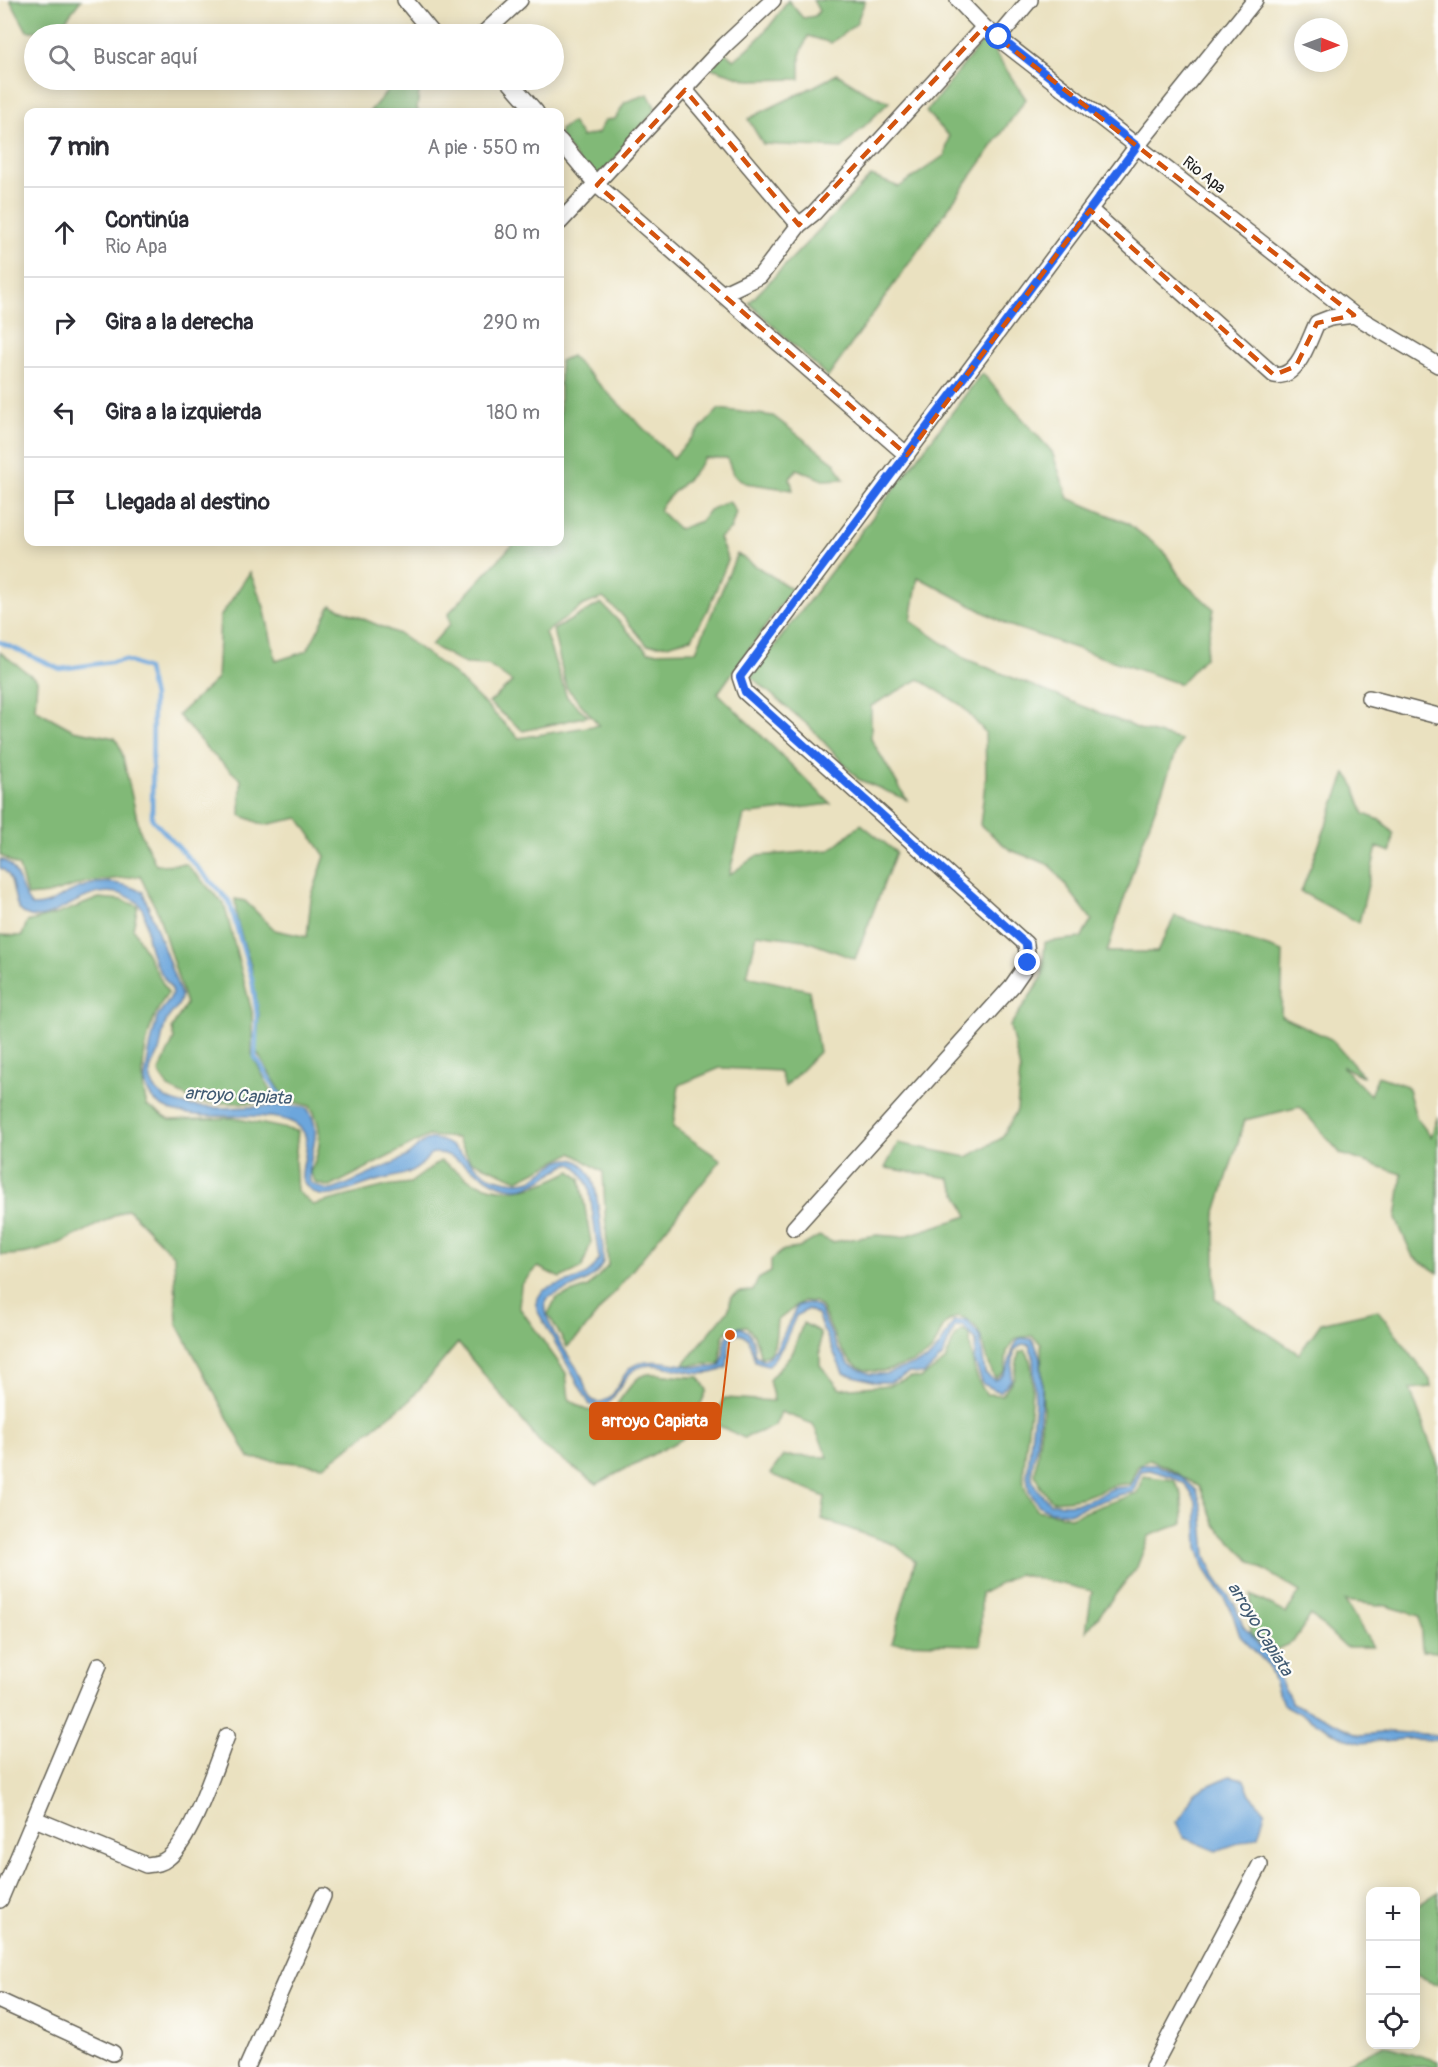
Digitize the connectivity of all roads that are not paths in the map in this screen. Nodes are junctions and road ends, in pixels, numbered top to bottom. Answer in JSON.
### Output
{"nodes":[{"id":1,"x":405,"y":0,"type":"edge"},
{"id":2,"x":520,"y":0,"type":"edge"},
{"id":3,"x":772,"y":0,"type":"edge"},
{"id":4,"x":958,"y":0,"type":"edge"},
{"id":5,"x":1029,"y":0,"type":"edge"},
{"id":6,"x":1255,"y":0,"type":"edge"},
{"id":7,"x":425,"y":24,"type":"edge"},
{"id":8,"x":494,"y":24,"type":"edge"},
{"id":9,"x":984,"y":27,"type":"junction"},
{"id":10,"x":999,"y":37,"type":"junction"},
{"id":11,"x":517,"y":90,"type":"edge"},
{"id":12,"x":685,"y":90,"type":"junction"},
{"id":13,"x":532,"y":108,"type":"edge"},
{"id":14,"x":564,"y":146,"type":"edge"},
{"id":15,"x":1137,"y":146,"type":"junction"},
{"id":16,"x":597,"y":185,"type":"junction"},
{"id":17,"x":1090,"y":210,"type":"junction"},
{"id":18,"x":564,"y":218,"type":"edge"},
{"id":19,"x":800,"y":225,"type":"junction"},
{"id":20,"x":722,"y":294,"type":"junction"},
{"id":21,"x":1354,"y":315,"type":"junction"},
{"id":22,"x":1438,"y":365,"type":"edge"},
{"id":23,"x":907,"y":455,"type":"junction"},
{"id":24,"x":1369,"y":698,"type":"dead end"},
{"id":25,"x":1438,"y":716,"type":"edge"},
{"id":26,"x":794,"y":1228,"type":"dead end"},
{"id":27,"x":99,"y":1665,"type":"dead end"},
{"id":28,"x":227,"y":1736,"type":"dead end"},
{"id":29,"x":34,"y":1820,"type":"junction"},
{"id":30,"x":1260,"y":1865,"type":"dead end"},
{"id":31,"x":323,"y":1896,"type":"dead end"},
{"id":32,"x":0,"y":1900,"type":"edge"},
{"id":33,"x":0,"y":2001,"type":"edge"},
{"id":34,"x":113,"y":2053,"type":"dead end"},
{"id":35,"x":247,"y":2067,"type":"edge"},
{"id":36,"x":1153,"y":2067,"type":"edge"}],
"edges":[{"from":1,"to":7,"type":"street"},
{"from":2,"to":8,"type":"street"},
{"from":3,"to":12,"type":"street"},
{"from":4,"to":9,"type":"street","name":"Rio Apa"},
{"from":5,"to":10,"type":"street"},
{"from":6,"to":15,"type":"street"},
{"from":9,"to":10,"type":"street","name":"Rio Apa"},
{"from":9,"to":19,"type":"street"},
{"from":10,"to":15,"type":"street","name":"Rio Apa"},
{"from":11,"to":13,"type":"street"},
{"from":12,"to":16,"type":"street"},
{"from":12,"to":19,"type":"street"},
{"from":14,"to":16,"type":"street"},
{"from":15,"to":17,"type":"street"},
{"from":15,"to":21,"type":"street","name":"Rio Apa"},
{"from":16,"to":18,"type":"street"},
{"from":16,"to":20,"type":"street"},
{"from":17,"to":21,"type":"street"},
{"from":17,"to":23,"type":"street"},
{"from":19,"to":20,"type":"street"},
{"from":20,"to":23,"type":"street"},
{"from":21,"to":22,"type":"street","name":"Rio Apa"},
{"from":23,"to":26,"type":"street"},
{"from":24,"to":25,"type":"street"},
{"from":27,"to":29,"type":"street"},
{"from":28,"to":29,"type":"street"},
{"from":29,"to":32,"type":"street"},
{"from":30,"to":36,"type":"street"},
{"from":31,"to":35,"type":"street"},
{"from":33,"to":34,"type":"street"}]}
